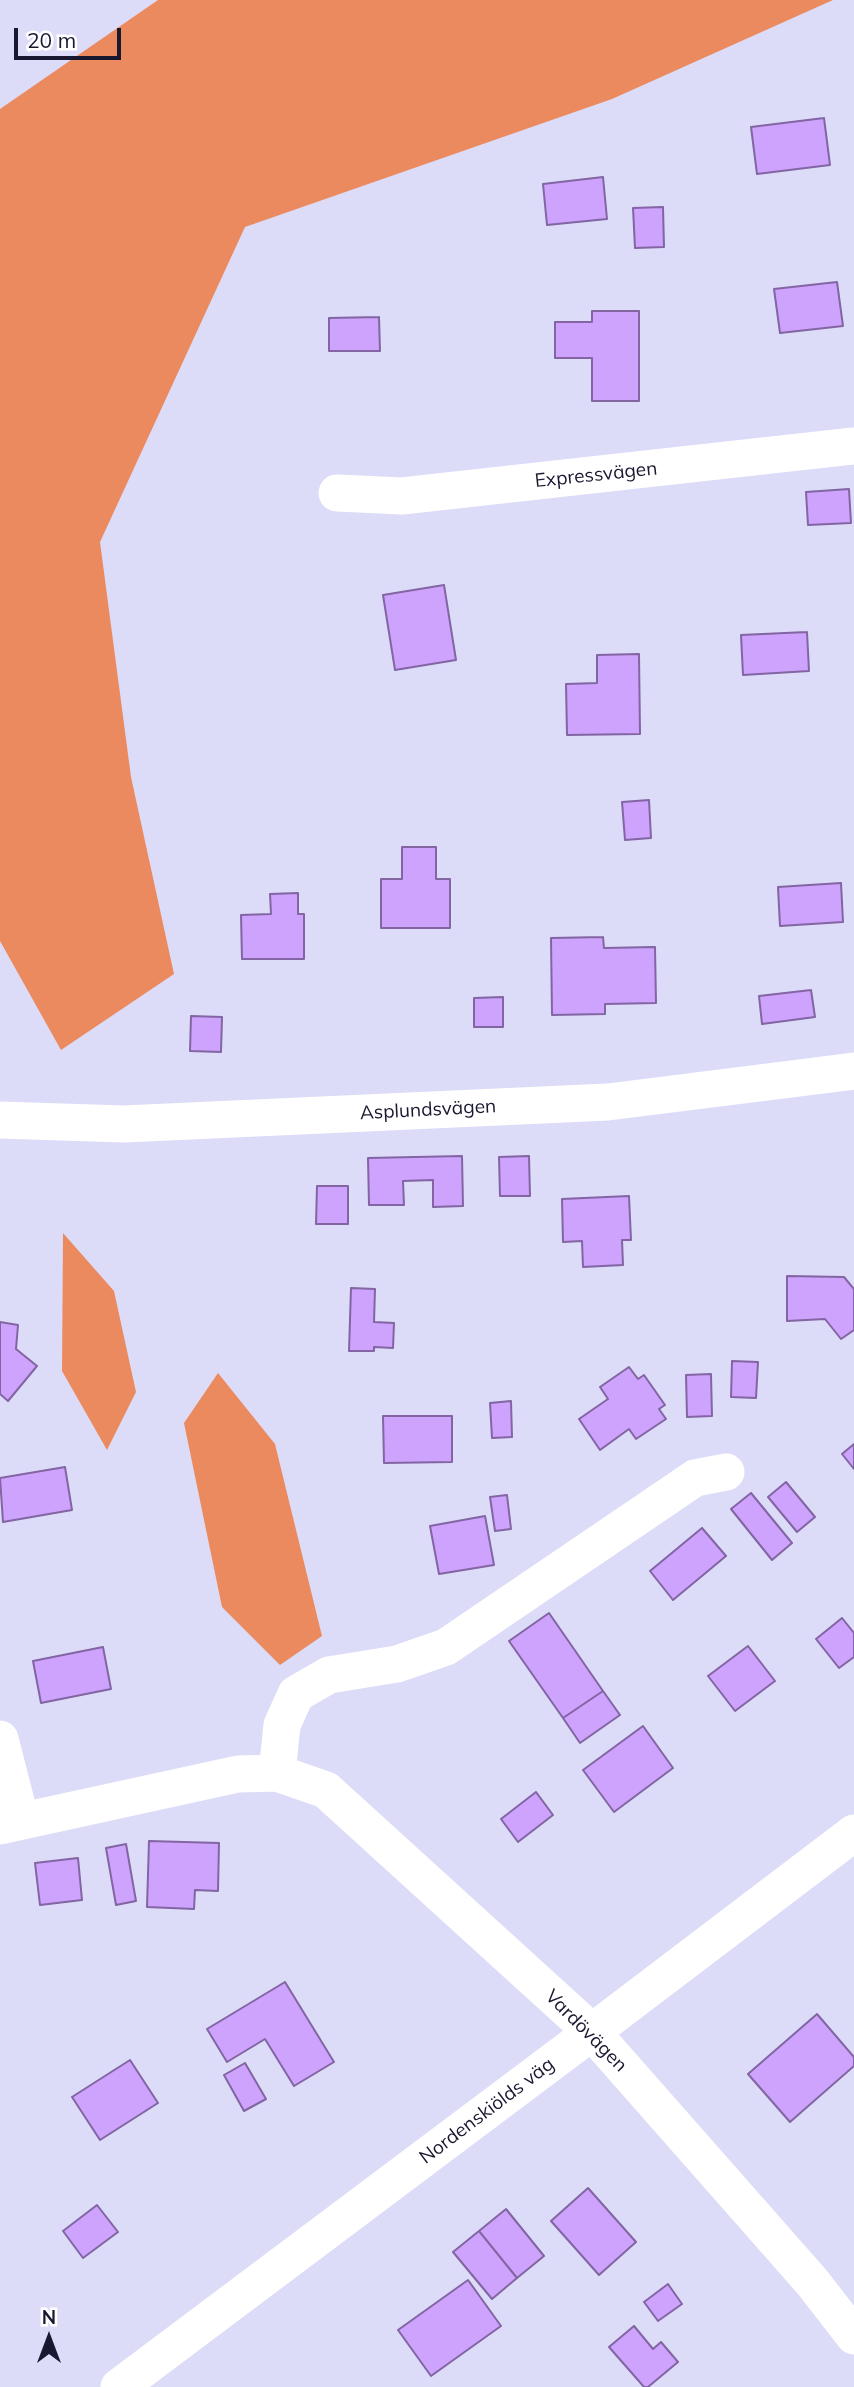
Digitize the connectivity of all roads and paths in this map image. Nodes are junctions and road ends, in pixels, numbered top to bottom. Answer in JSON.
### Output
{"nodes":[{"id":1,"x":854,"y":446,"type":"edge"},
{"id":2,"x":337,"y":493,"type":"dead end"},
{"id":3,"x":854,"y":1071,"type":"edge"},
{"id":4,"x":0,"y":1120,"type":"edge"},
{"id":5,"x":726,"y":1472,"type":"dead end"},
{"id":6,"x":0,"y":1739,"type":"edge"},
{"id":7,"x":277,"y":1773,"type":"junction"},
{"id":8,"x":10,"y":1823,"type":"edge"},
{"id":9,"x":854,"y":1833,"type":"edge"},
{"id":10,"x":592,"y":2032,"type":"junction"},
{"id":11,"x":854,"y":2336,"type":"edge"},
{"id":12,"x":118,"y":2387,"type":"edge"}],
"edges":[{"from":1,"to":2,"type":"street","name":"Expressvägen"},
{"from":3,"to":4,"type":"street","name":"Asplundsvägen"},
{"from":5,"to":7,"type":"street"},
{"from":6,"to":8,"type":"street"},
{"from":7,"to":8,"type":"street","name":"Vardövägen"},
{"from":7,"to":10,"type":"street","name":"Vardövägen"},
{"from":9,"to":10,"type":"street","name":"Nordenskiölds väg"},
{"from":10,"to":11,"type":"street","name":"Vardövägen"},
{"from":10,"to":12,"type":"street","name":"Nordenskiölds väg"}]}
